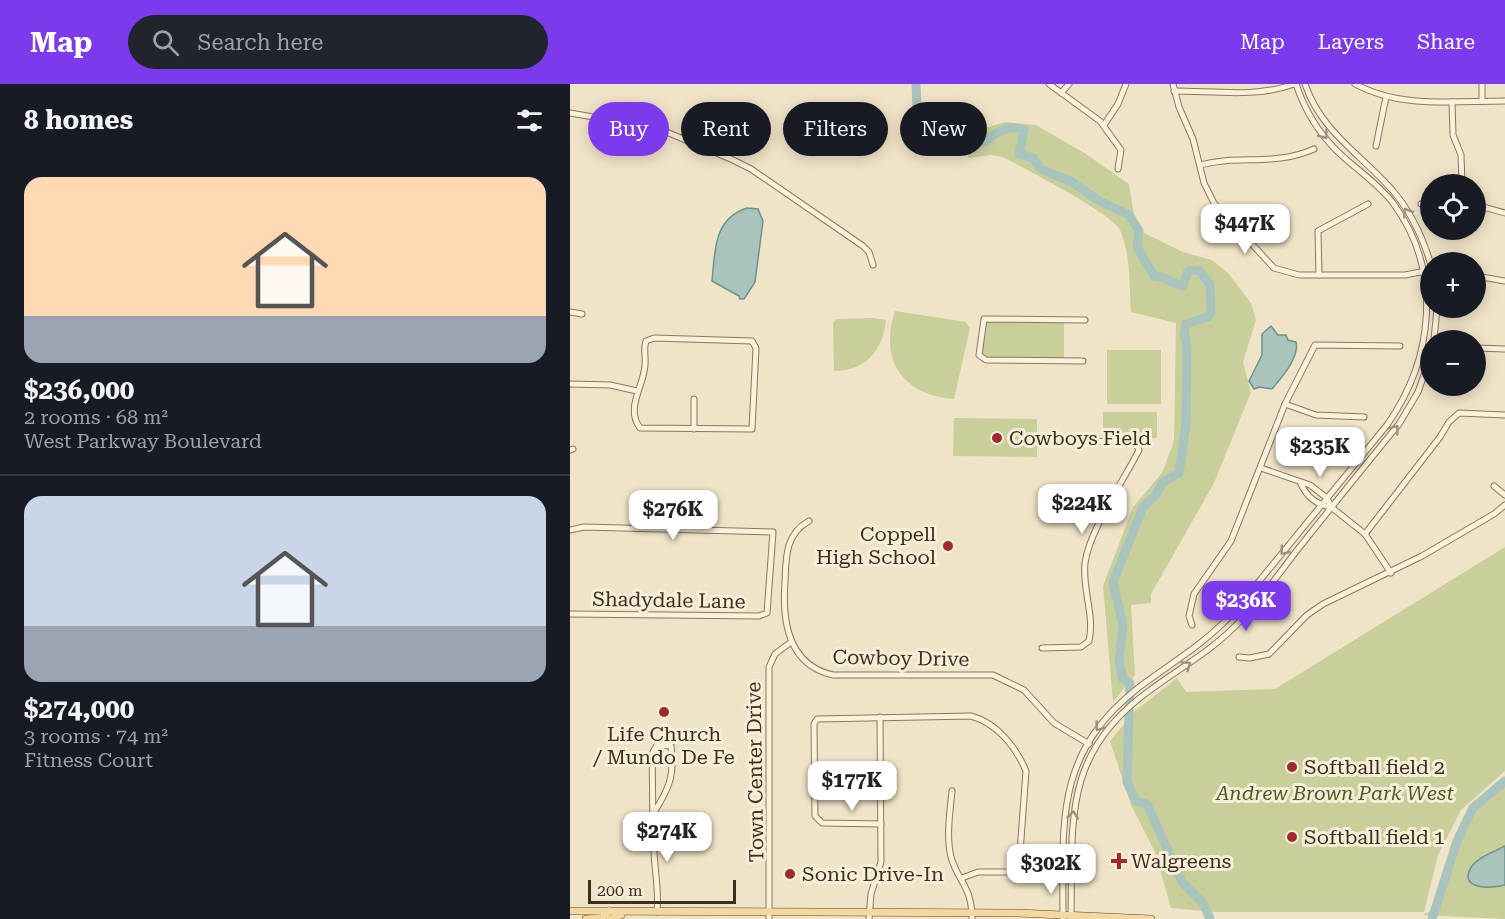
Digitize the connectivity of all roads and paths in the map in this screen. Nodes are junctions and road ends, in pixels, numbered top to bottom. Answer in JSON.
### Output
{"nodes":[{"id":1,"x":1049,"y":84,"type":"edge"},
{"id":2,"x":1069,"y":84,"type":"edge"},
{"id":3,"x":1126,"y":84,"type":"edge"},
{"id":4,"x":1295,"y":84,"type":"edge"},
{"id":5,"x":1305,"y":84,"type":"edge"},
{"id":6,"x":1355,"y":84,"type":"edge"},
{"id":7,"x":1482,"y":84,"type":"edge"},
{"id":8,"x":1173,"y":87,"type":"edge"},
{"id":9,"x":1061,"y":93,"type":"junction"},
{"id":10,"x":1386,"y":97,"type":"junction"},
{"id":11,"x":1482,"y":101,"type":"junction"},
{"id":12,"x":1505,"y":101,"type":"edge"},
{"id":13,"x":1452,"y":102,"type":"junction"},
{"id":14,"x":570,"y":112,"type":"edge"},
{"id":15,"x":1104,"y":125,"type":"junction"},
{"id":16,"x":1376,"y":146,"type":"dead end"},
{"id":17,"x":1314,"y":149,"type":"dead end"},
{"id":18,"x":1200,"y":165,"type":"junction"},
{"id":19,"x":1118,"y":169,"type":"dead end"},
{"id":20,"x":1462,"y":174,"type":"edge"},
{"id":21,"x":1368,"y":204,"type":"dead end"},
{"id":22,"x":1486,"y":208,"type":"edge"},
{"id":23,"x":1505,"y":213,"type":"edge"},
{"id":24,"x":1426,"y":252,"type":"edge"},
{"id":25,"x":1420,"y":262,"type":"edge"},
{"id":26,"x":873,"y":265,"type":"dead end"},
{"id":27,"x":1420,"y":272,"type":"edge"},
{"id":28,"x":1319,"y":275,"type":"junction"},
{"id":29,"x":1486,"y":278,"type":"edge"},
{"id":30,"x":1505,"y":281,"type":"edge"},
{"id":31,"x":570,"y":312,"type":"edge"},
{"id":32,"x":582,"y":314,"type":"dead end"},
{"id":33,"x":1085,"y":320,"type":"dead end"},
{"id":34,"x":1400,"y":346,"type":"dead end"},
{"id":35,"x":1486,"y":348,"type":"edge"},
{"id":36,"x":1505,"y":349,"type":"edge"},
{"id":37,"x":1420,"y":360,"type":"edge"},
{"id":38,"x":1083,"y":361,"type":"dead end"},
{"id":39,"x":570,"y":384,"type":"edge"},
{"id":40,"x":1420,"y":386,"type":"edge"},
{"id":41,"x":637,"y":391,"type":"junction"},
{"id":42,"x":694,"y":399,"type":"dead end"},
{"id":43,"x":1285,"y":404,"type":"junction"},
{"id":44,"x":1505,"y":415,"type":"edge"},
{"id":45,"x":1364,"y":417,"type":"dead end"},
{"id":46,"x":694,"y":429,"type":"junction"},
{"id":47,"x":1077,"y":441,"type":"dead end"},
{"id":48,"x":1261,"y":468,"type":"junction"},
{"id":49,"x":1301,"y":484,"type":"junction"},
{"id":50,"x":1494,"y":486,"type":"dead end"},
{"id":51,"x":1505,"y":495,"type":"edge"},
{"id":52,"x":1327,"y":498,"type":"junction"},
{"id":53,"x":1321,"y":505,"type":"junction"},
{"id":54,"x":1505,"y":505,"type":"edge"},
{"id":55,"x":1331,"y":507,"type":"junction"},
{"id":56,"x":809,"y":521,"type":"dead end"},
{"id":57,"x":570,"y":530,"type":"edge"},
{"id":58,"x":1365,"y":534,"type":"junction"},
{"id":59,"x":1391,"y":573,"type":"junction"},
{"id":60,"x":570,"y":614,"type":"edge"},
{"id":61,"x":1192,"y":625,"type":"dead end"},
{"id":62,"x":791,"y":642,"type":"junction"},
{"id":63,"x":1042,"y":648,"type":"dead end"},
{"id":64,"x":1239,"y":657,"type":"dead end"},
{"id":65,"x":880,"y":717,"type":"junction"},
{"id":66,"x":1087,"y":744,"type":"junction"},
{"id":67,"x":1095,"y":748,"type":"junction"},
{"id":68,"x":952,"y":791,"type":"dead end"},
{"id":69,"x":653,"y":814,"type":"junction"},
{"id":70,"x":881,"y":824,"type":"junction"},
{"id":71,"x":962,"y":878,"type":"junction"},
{"id":72,"x":570,"y":911,"type":"edge"},
{"id":73,"x":654,"y":911,"type":"junction"},
{"id":74,"x":610,"y":915,"type":"edge"},
{"id":75,"x":869,"y":916,"type":"edge"},
{"id":76,"x":972,"y":916,"type":"edge"},
{"id":77,"x":772,"y":917,"type":"edge"},
{"id":78,"x":1067,"y":917,"type":"edge"},
{"id":79,"x":586,"y":919,"type":"edge"},
{"id":80,"x":1151,"y":919,"type":"edge"}],
"edges":[{"from":1,"to":9,"type":"street"},
{"from":2,"to":9,"type":"street"},
{"from":3,"to":15,"type":"street"},
{"from":4,"to":8,"type":"street"},
{"from":4,"to":25,"type":"street","one_way":true},
{"from":24,"to":5,"type":"street","one_way":true},
{"from":6,"to":10,"type":"street"},
{"from":7,"to":11,"type":"street"},
{"from":8,"to":18,"type":"street"},
{"from":9,"to":15,"type":"street"},
{"from":10,"to":13,"type":"street"},
{"from":10,"to":16,"type":"street"},
{"from":11,"to":12,"type":"street"},
{"from":11,"to":13,"type":"street"},
{"from":13,"to":20,"type":"street"},
{"from":14,"to":26,"type":"street"},
{"from":15,"to":19,"type":"street"},
{"from":17,"to":18,"type":"street"},
{"from":18,"to":28,"type":"street"},
{"from":21,"to":28,"type":"street"},
{"from":22,"to":23,"type":"street"},
{"from":27,"to":28,"type":"street"},
{"from":29,"to":30,"type":"street"},
{"from":31,"to":32,"type":"street"},
{"from":33,"to":38,"type":"street"},
{"from":34,"to":43,"type":"street"},
{"from":35,"to":36,"type":"street"},
{"from":37,"to":52,"type":"street"},
{"from":39,"to":41,"type":"street"},
{"from":55,"to":40,"type":"street","one_way":true},
{"from":41,"to":46,"type":"street"},
{"from":41,"to":46,"type":"street"},
{"from":42,"to":46,"type":"street"},
{"from":43,"to":45,"type":"street"},
{"from":43,"to":48,"type":"street"},
{"from":44,"to":58,"type":"street"},
{"from":47,"to":63,"type":"street"},
{"from":48,"to":49,"type":"street"},
{"from":48,"to":61,"type":"street"},
{"from":49,"to":52,"type":"street"},
{"from":49,"to":53,"type":"street"},
{"from":50,"to":51,"type":"street"},
{"from":52,"to":53,"type":"street"},
{"from":52,"to":55,"type":"street"},
{"from":53,"to":55,"type":"street"},
{"from":53,"to":66,"type":"street","one_way":true},
{"from":54,"to":59,"type":"street"},
{"from":55,"to":58,"type":"street"},
{"from":67,"to":55,"type":"street","one_way":true},
{"from":56,"to":62,"type":"street","name":"Cowboy Drive"},
{"from":57,"to":60,"type":"street","name":"Shadydale Lane"},
{"from":58,"to":59,"type":"street"},
{"from":59,"to":64,"type":"street"},
{"from":62,"to":66,"type":"street","name":"Cowboy Drive"},
{"from":62,"to":77,"type":"street","name":"Town Center Drive"},
{"from":65,"to":70,"type":"street"},
{"from":65,"to":70,"type":"street"},
{"from":65,"to":71,"type":"street"},
{"from":66,"to":67,"type":"street","name":"Cowboy Drive"},
{"from":66,"to":78,"type":"street"},
{"from":78,"to":67,"type":"street","one_way":true},
{"from":68,"to":71,"type":"street"},
{"from":69,"to":69,"type":"street"},
{"from":69,"to":73,"type":"street"},
{"from":70,"to":75,"type":"street"},
{"from":71,"to":76,"type":"street"},
{"from":72,"to":74,"type":"main road"},
{"from":73,"to":74,"type":"main road"},
{"from":73,"to":77,"type":"main road"},
{"from":74,"to":79,"type":"main road"},
{"from":75,"to":76,"type":"main road"},
{"from":75,"to":77,"type":"main road"},
{"from":76,"to":78,"type":"main road"},
{"from":78,"to":80,"type":"main road"}]}
